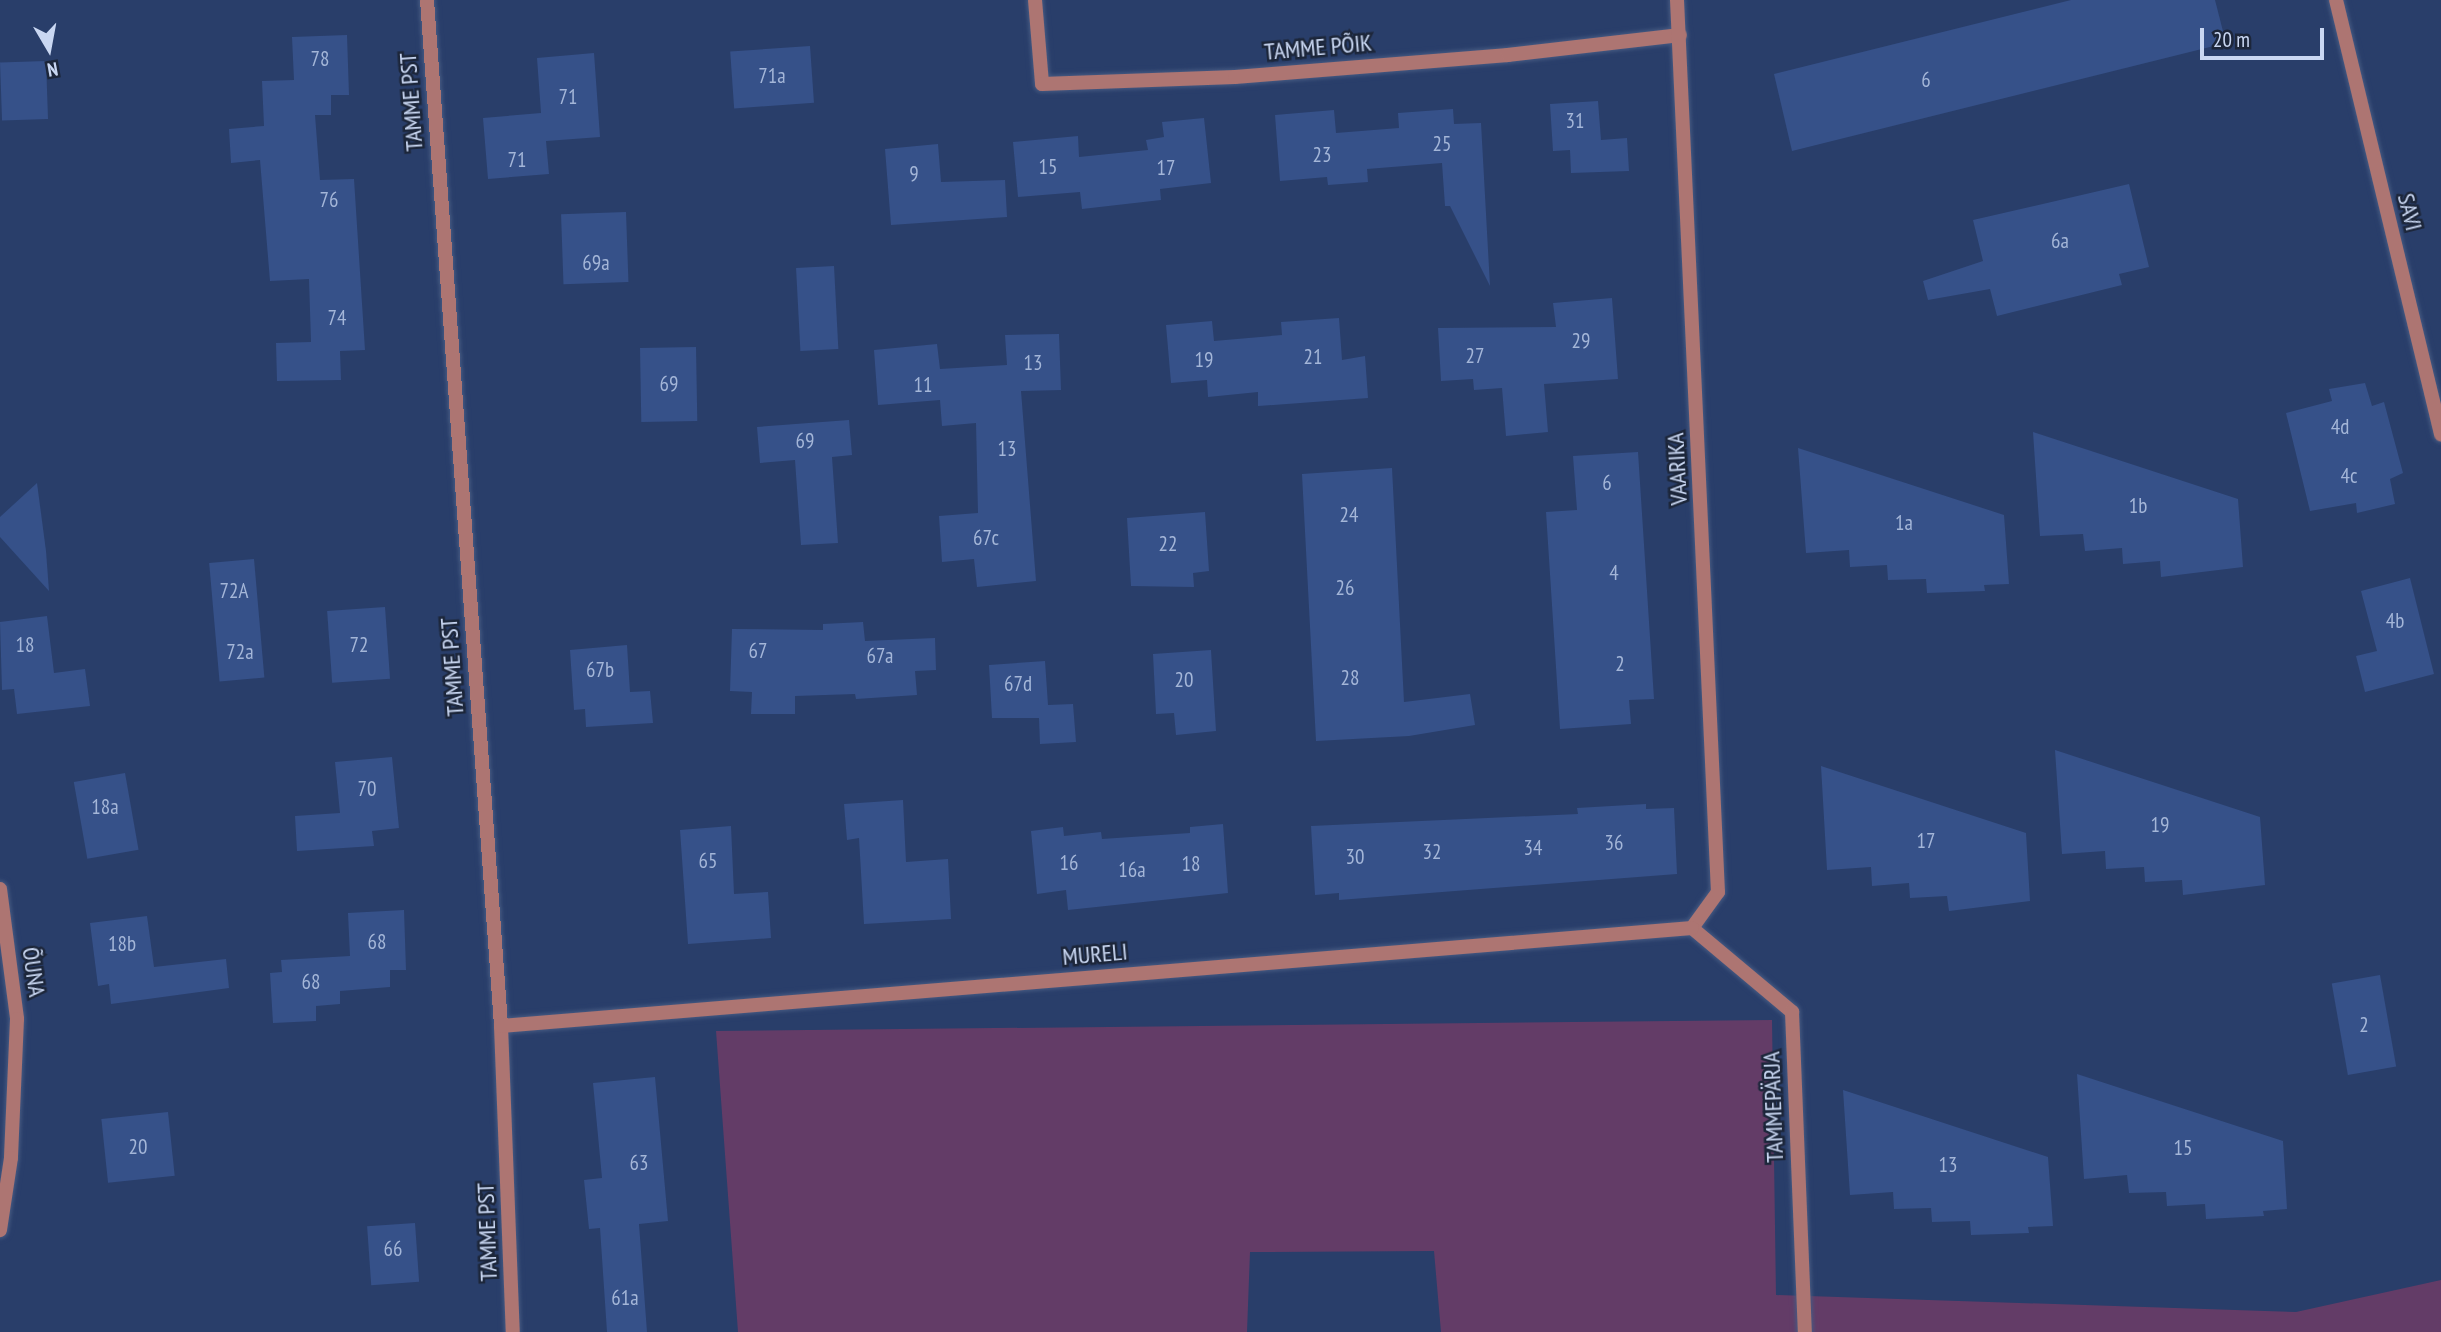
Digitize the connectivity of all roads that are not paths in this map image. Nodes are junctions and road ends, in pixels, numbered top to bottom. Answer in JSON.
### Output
{"nodes":[{"id":1,"x":427,"y":0,"type":"edge"},
{"id":2,"x":1035,"y":0,"type":"edge"},
{"id":3,"x":1677,"y":0,"type":"edge"},
{"id":4,"x":2336,"y":0,"type":"edge"},
{"id":5,"x":1680,"y":35,"type":"junction"},
{"id":6,"x":2441,"y":435,"type":"edge"},
{"id":7,"x":0,"y":889,"type":"edge"},
{"id":8,"x":1692,"y":928,"type":"junction"},
{"id":9,"x":501,"y":1026,"type":"junction"},
{"id":10,"x":0,"y":1230,"type":"edge"},
{"id":11,"x":513,"y":1332,"type":"edge"},
{"id":12,"x":1805,"y":1332,"type":"edge"}],
"edges":[{"from":1,"to":9,"type":"street","name":"TAMME PST"},
{"from":2,"to":5,"type":"street","name":"TAMME PÕIK"},
{"from":3,"to":5,"type":"street","name":"VAARIKA"},
{"from":4,"to":6,"type":"street","name":"SAVI"},
{"from":5,"to":8,"type":"street","name":"VAARIKA"},
{"from":7,"to":10,"type":"street","name":"ÕUNA"},
{"from":8,"to":9,"type":"street","name":"MURELI"},
{"from":8,"to":12,"type":"street","name":"TAMMEPÄRJA"},
{"from":9,"to":11,"type":"street","name":"TAMME PST"}]}
